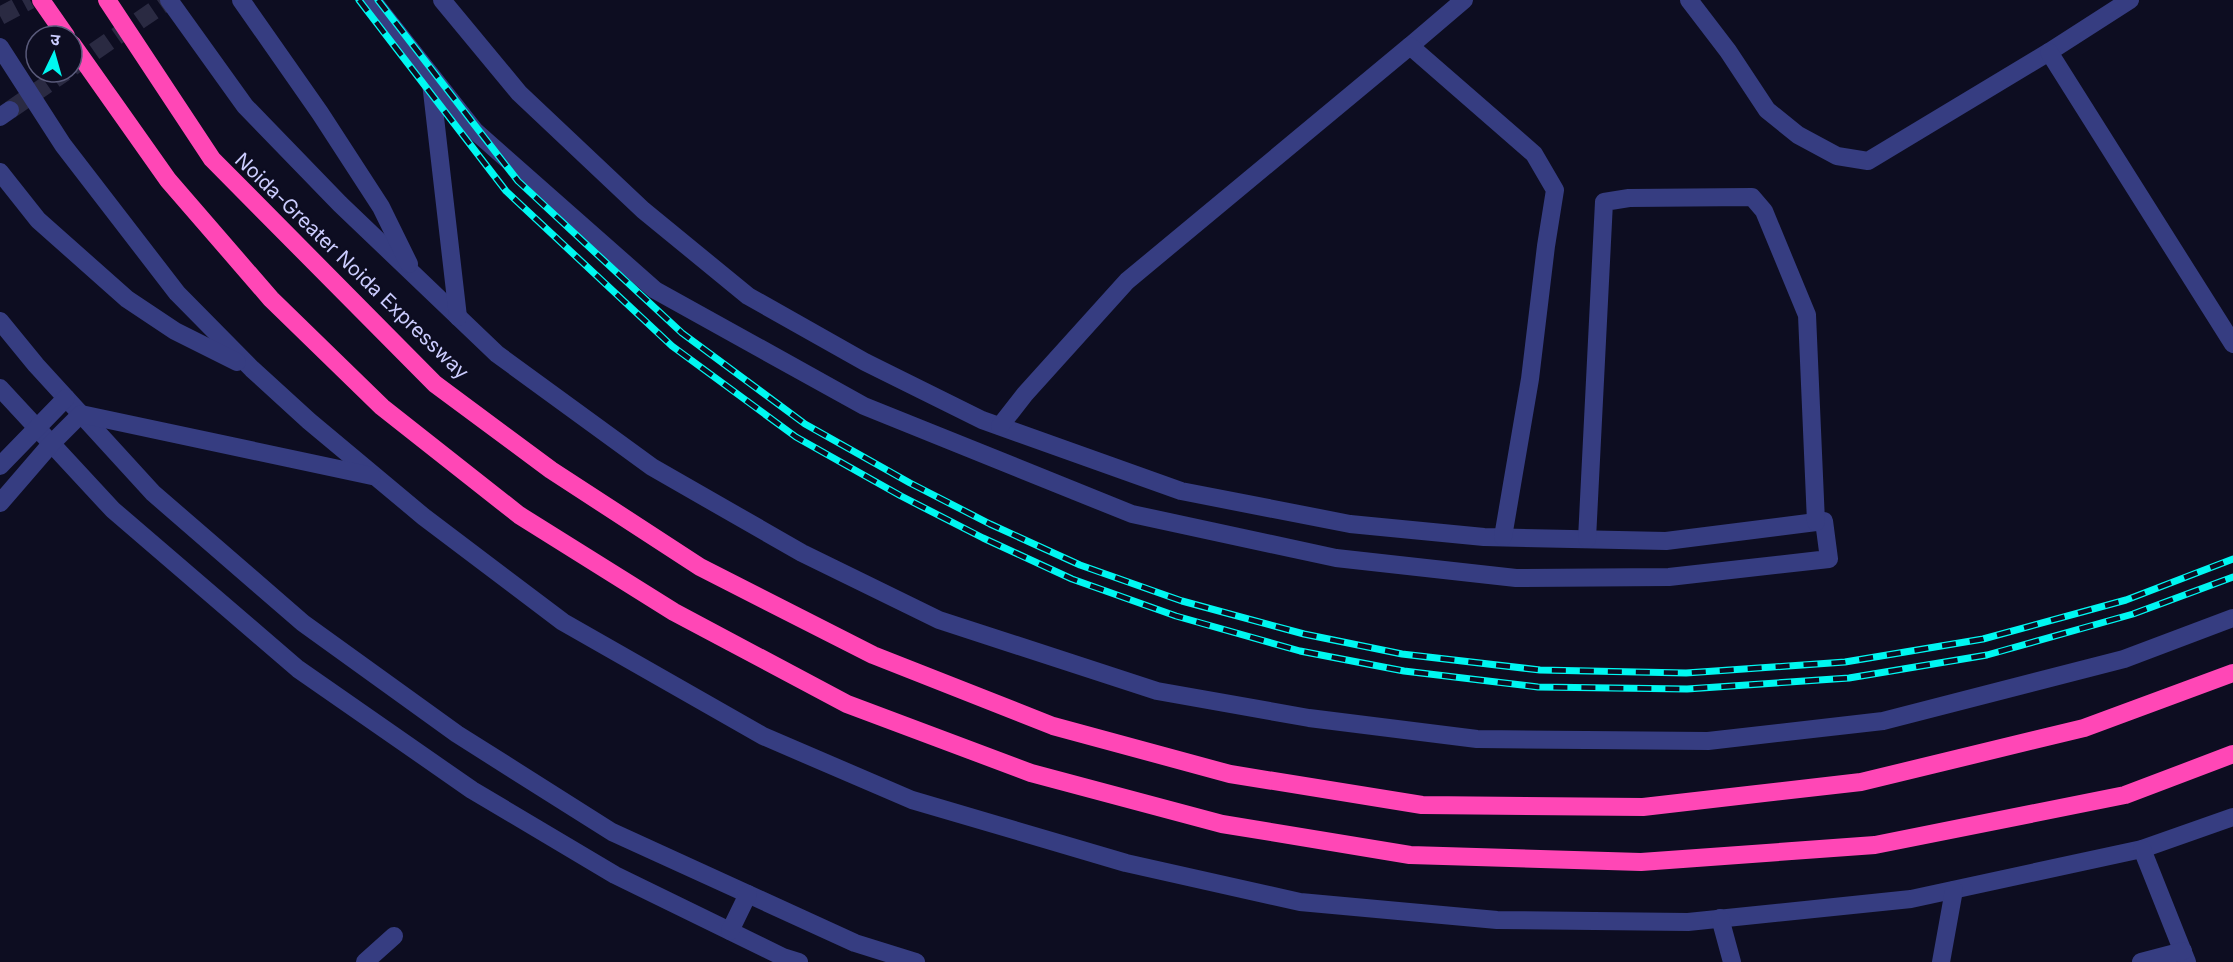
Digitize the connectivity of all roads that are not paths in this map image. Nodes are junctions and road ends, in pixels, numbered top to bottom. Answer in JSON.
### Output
{"nodes":[{"id":1,"x":41,"y":0,"type":"edge"},
{"id":2,"x":107,"y":0,"type":"edge"},
{"id":3,"x":169,"y":0,"type":"edge"},
{"id":4,"x":241,"y":0,"type":"edge"},
{"id":5,"x":372,"y":0,"type":"edge"},
{"id":6,"x":442,"y":0,"type":"edge"},
{"id":7,"x":1464,"y":0,"type":"edge"},
{"id":8,"x":1689,"y":0,"type":"edge"},
{"id":9,"x":2130,"y":0,"type":"edge"},
{"id":10,"x":58,"y":24,"type":"edge"},
{"id":11,"x":1410,"y":46,"type":"junction"},
{"id":12,"x":0,"y":47,"type":"edge"},
{"id":13,"x":2049,"y":52,"type":"junction"},
{"id":14,"x":84,"y":61,"type":"edge"},
{"id":15,"x":430,"y":75,"type":"junction"},
{"id":16,"x":0,"y":172,"type":"edge"},
{"id":17,"x":415,"y":276,"type":"junction"},
{"id":18,"x":458,"y":317,"type":"junction"},
{"id":19,"x":0,"y":321,"type":"edge"},
{"id":20,"x":2233,"y":344,"type":"edge"},
{"id":21,"x":252,"y":369,"type":"junction"},
{"id":22,"x":0,"y":388,"type":"edge"},
{"id":23,"x":66,"y":398,"type":"junction"},
{"id":24,"x":81,"y":414,"type":"junction"},
{"id":25,"x":1000,"y":426,"type":"junction"},
{"id":26,"x":37,"y":428,"type":"junction"},
{"id":27,"x":51,"y":444,"type":"junction"},
{"id":28,"x":0,"y":466,"type":"edge"},
{"id":29,"x":376,"y":477,"type":"junction"},
{"id":30,"x":0,"y":502,"type":"edge"},
{"id":31,"x":1816,"y":522,"type":"junction"},
{"id":32,"x":1503,"y":537,"type":"junction"},
{"id":33,"x":1587,"y":539,"type":"junction"},
{"id":34,"x":2233,"y":618,"type":"edge"},
{"id":35,"x":2233,"y":673,"type":"edge"},
{"id":36,"x":2233,"y":754,"type":"edge"},
{"id":37,"x":2233,"y":817,"type":"edge"},
{"id":38,"x":2142,"y":849,"type":"junction"},
{"id":39,"x":1954,"y":890,"type":"junction"},
{"id":40,"x":748,"y":894,"type":"junction"},
{"id":41,"x":1720,"y":918,"type":"junction"},
{"id":42,"x":730,"y":931,"type":"junction"},
{"id":43,"x":394,"y":936,"type":"dead end"},
{"id":44,"x":2185,"y":957,"type":"edge"},
{"id":45,"x":365,"y":962,"type":"edge"},
{"id":46,"x":799,"y":962,"type":"edge"},
{"id":47,"x":916,"y":962,"type":"edge"},
{"id":48,"x":1732,"y":962,"type":"edge"},
{"id":49,"x":1941,"y":962,"type":"edge"},
{"id":50,"x":2141,"y":962,"type":"edge"}],
"edges":[{"from":1,"to":10,"type":"highway"},
{"from":2,"to":35,"type":"highway","name":"Noida-Greater Noida Expressway"},
{"from":3,"to":17,"type":"street"},
{"from":4,"to":17,"type":"street"},
{"from":5,"to":15,"type":"street"},
{"from":6,"to":25,"type":"street"},
{"from":7,"to":11,"type":"street"},
{"from":8,"to":13,"type":"street"},
{"from":9,"to":13,"type":"street"},
{"from":11,"to":25,"type":"street"},
{"from":11,"to":32,"type":"street"},
{"from":12,"to":21,"type":"street"},
{"from":13,"to":20,"type":"street"},
{"from":14,"to":36,"type":"highway"},
{"from":15,"to":18,"type":"street"},
{"from":15,"to":31,"type":"street"},
{"from":16,"to":21,"type":"street"},
{"from":17,"to":18,"type":"street"},
{"from":18,"to":34,"type":"street"},
{"from":19,"to":23,"type":"street"},
{"from":21,"to":29,"type":"street"},
{"from":22,"to":26,"type":"street"},
{"from":23,"to":24,"type":"street"},
{"from":23,"to":26,"type":"street"},
{"from":24,"to":27,"type":"street"},
{"from":24,"to":29,"type":"street"},
{"from":24,"to":40,"type":"street"},
{"from":25,"to":32,"type":"street"},
{"from":26,"to":27,"type":"street"},
{"from":26,"to":28,"type":"street"},
{"from":27,"to":30,"type":"street"},
{"from":27,"to":42,"type":"street"},
{"from":29,"to":41,"type":"street"},
{"from":31,"to":33,"type":"street"},
{"from":31,"to":33,"type":"street"},
{"from":32,"to":33,"type":"street"},
{"from":37,"to":38,"type":"street"},
{"from":38,"to":39,"type":"street"},
{"from":38,"to":44,"type":"street"},
{"from":39,"to":41,"type":"street"},
{"from":39,"to":49,"type":"street"},
{"from":40,"to":42,"type":"street"},
{"from":40,"to":47,"type":"street"},
{"from":41,"to":48,"type":"street"},
{"from":42,"to":46,"type":"street"},
{"from":43,"to":45,"type":"street"},
{"from":44,"to":50,"type":"street"}]}
